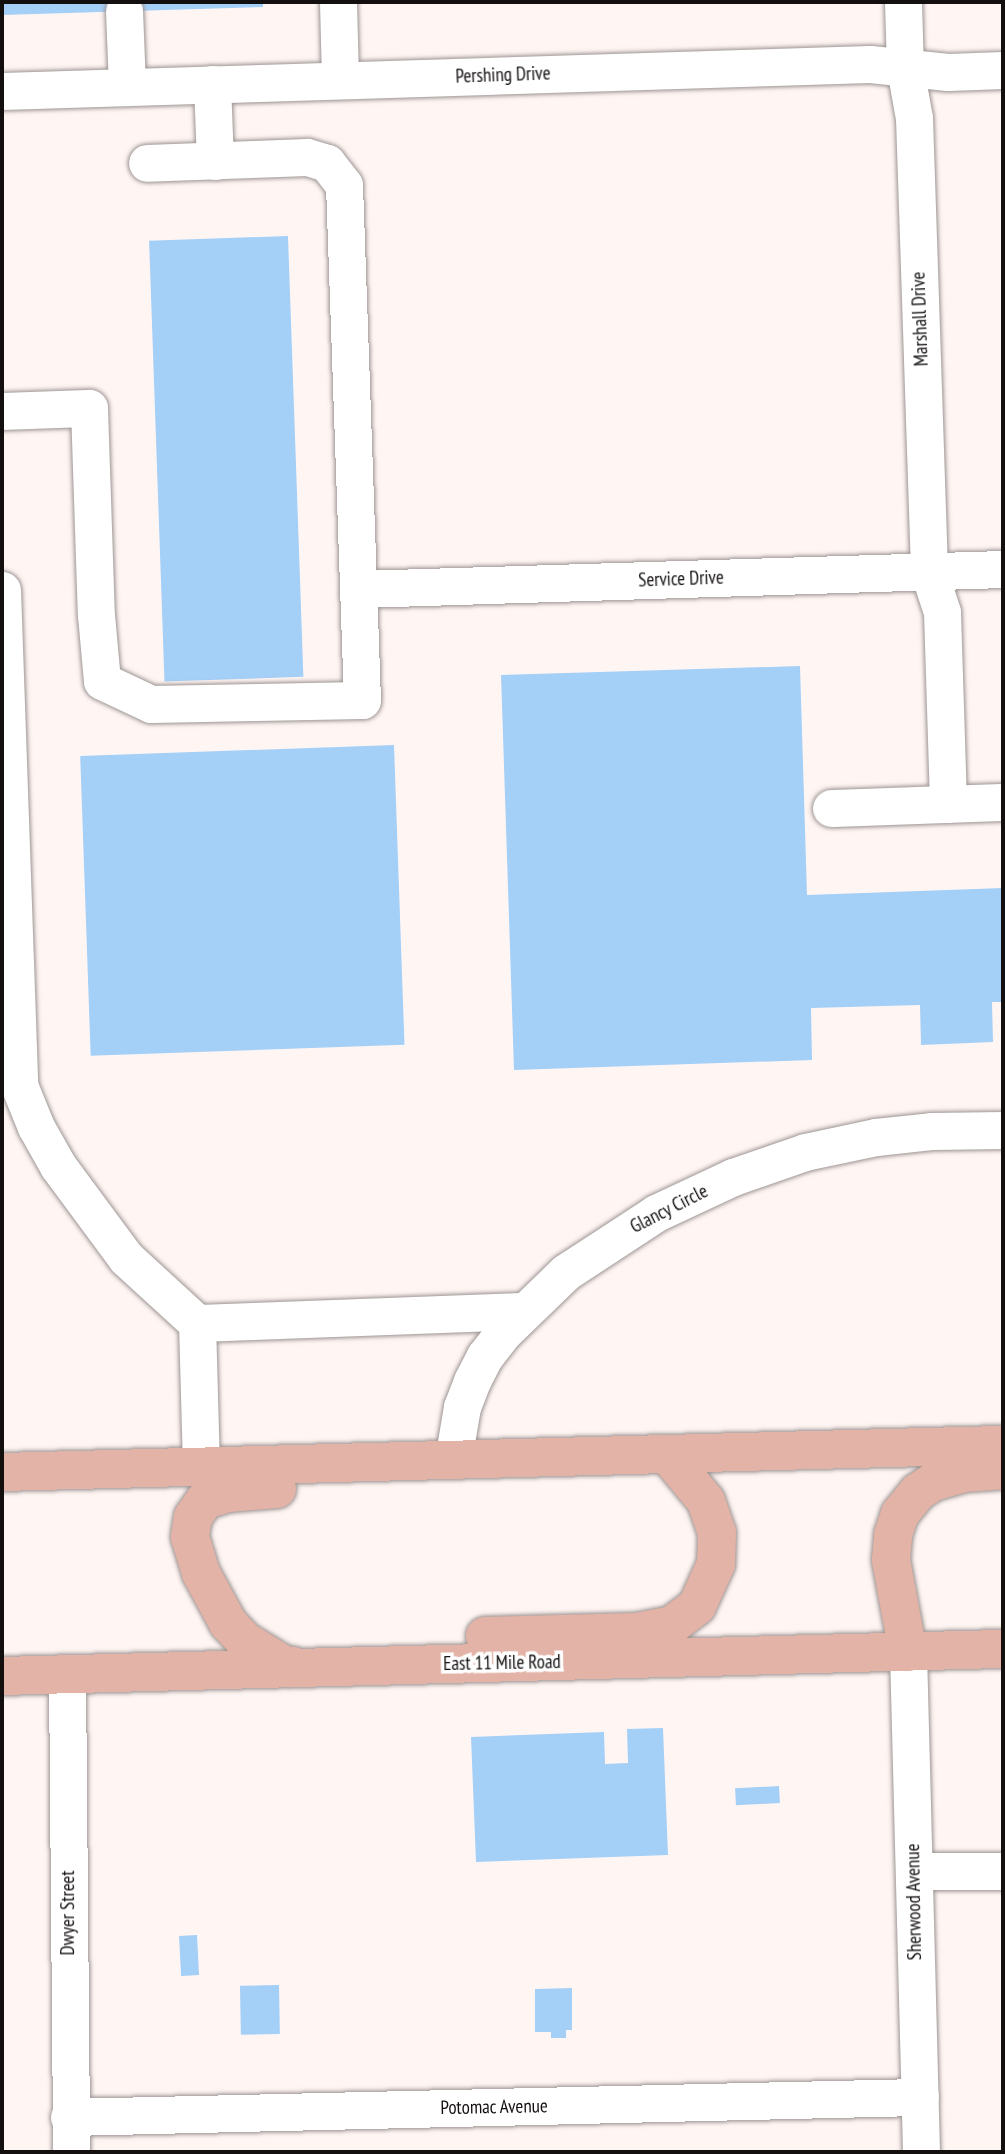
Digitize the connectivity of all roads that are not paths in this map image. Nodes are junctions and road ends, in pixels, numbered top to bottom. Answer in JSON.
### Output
{"nodes":[{"id":1,"x":338,"y":2,"type":"edge"},
{"id":2,"x":903,"y":2,"type":"edge"},
{"id":3,"x":124,"y":11,"type":"dead end"},
{"id":4,"x":905,"y":68,"type":"junction"},
{"id":5,"x":1003,"y":70,"type":"edge"},
{"id":6,"x":340,"y":80,"type":"junction"},
{"id":7,"x":212,"y":84,"type":"junction"},
{"id":8,"x":127,"y":87,"type":"junction"},
{"id":9,"x":2,"y":91,"type":"edge"},
{"id":10,"x":215,"y":161,"type":"junction"},
{"id":11,"x":148,"y":163,"type":"dead end"},
{"id":12,"x":2,"y":411,"type":"edge"},
{"id":13,"x":1003,"y":569,"type":"edge"},
{"id":14,"x":929,"y":572,"type":"junction"},
{"id":15,"x":360,"y":589,"type":"junction"},
{"id":16,"x":2,"y":590,"type":"edge"},
{"id":17,"x":1003,"y":802,"type":"edge"},
{"id":18,"x":948,"y":804,"type":"junction"},
{"id":19,"x":831,"y":808,"type":"dead end"},
{"id":20,"x":9,"y":1029,"type":"edge"},
{"id":21,"x":1003,"y":1130,"type":"edge"},
{"id":22,"x":524,"y":1311,"type":"junction"},
{"id":23,"x":197,"y":1323,"type":"junction"},
{"id":24,"x":1003,"y":1446,"type":"edge"},
{"id":25,"x":668,"y":1455,"type":"junction"},
{"id":26,"x":453,"y":1460,"type":"junction"},
{"id":27,"x":381,"y":1462,"type":"junction"},
{"id":28,"x":201,"y":1467,"type":"junction"},
{"id":29,"x":1003,"y":1470,"type":"edge"},
{"id":30,"x":2,"y":1472,"type":"edge"},
{"id":31,"x":1003,"y":1649,"type":"edge"},
{"id":32,"x":908,"y":1652,"type":"junction"},
{"id":33,"x":289,"y":1668,"type":"junction"},
{"id":34,"x":67,"y":1674,"type":"junction"},
{"id":35,"x":2,"y":1676,"type":"edge"},
{"id":36,"x":914,"y":1871,"type":"junction"},
{"id":37,"x":1003,"y":1871,"type":"edge"},
{"id":38,"x":919,"y":2097,"type":"junction"},
{"id":39,"x":69,"y":2117,"type":"junction"},
{"id":40,"x":71,"y":2152,"type":"edge"},
{"id":41,"x":921,"y":2152,"type":"edge"}],
"edges":[{"from":1,"to":6,"type":"street"},
{"from":2,"to":4,"type":"street","name":"Marshall Drive"},
{"from":3,"to":8,"type":"street"},
{"from":4,"to":5,"type":"street","name":"Pershing Drive"},
{"from":4,"to":6,"type":"street","name":"Pershing Drive"},
{"from":4,"to":14,"type":"street","name":"Marshall Drive"},
{"from":6,"to":7,"type":"street","name":"Pershing Drive"},
{"from":7,"to":8,"type":"street","name":"Pershing Drive"},
{"from":7,"to":10,"type":"street"},
{"from":8,"to":9,"type":"street","name":"Pershing Drive"},
{"from":10,"to":11,"type":"street"},
{"from":10,"to":15,"type":"street"},
{"from":12,"to":15,"type":"street"},
{"from":13,"to":14,"type":"street","name":"Service Drive"},
{"from":14,"to":15,"type":"street","name":"Service Drive"},
{"from":14,"to":18,"type":"street","name":"Marshall Drive"},
{"from":16,"to":20,"type":"street"},
{"from":17,"to":18,"type":"street"},
{"from":18,"to":19,"type":"street"},
{"from":20,"to":23,"type":"street"},
{"from":21,"to":22,"type":"street","name":"Glancy Circle"},
{"from":22,"to":23,"type":"street"},
{"from":22,"to":26,"type":"street","name":"Glancy Circle"},
{"from":23,"to":28,"type":"street"},
{"from":24,"to":25,"type":"main road"},
{"from":25,"to":26,"type":"main road"},
{"from":25,"to":33,"type":"main road"},
{"from":26,"to":27,"type":"main road"},
{"from":27,"to":28,"type":"main road"},
{"from":27,"to":33,"type":"main road"},
{"from":28,"to":30,"type":"main road"},
{"from":29,"to":32,"type":"main road"},
{"from":31,"to":32,"type":"main road","name":"East 11 Mile Road"},
{"from":32,"to":33,"type":"main road","name":"East 11 Mile Road"},
{"from":32,"to":36,"type":"street","name":"Sherwood Avenue"},
{"from":33,"to":34,"type":"main road","name":"East 11 Mile Road"},
{"from":34,"to":35,"type":"main road","name":"East 11 Mile Road"},
{"from":34,"to":39,"type":"street","name":"Dwyer Street"},
{"from":36,"to":37,"type":"street"},
{"from":36,"to":38,"type":"street","name":"Sherwood Avenue"},
{"from":38,"to":39,"type":"street","name":"Potomac Avenue"},
{"from":38,"to":41,"type":"street","name":"Sherwood Avenue"},
{"from":39,"to":40,"type":"street","name":"Dwyer Street"}]}
